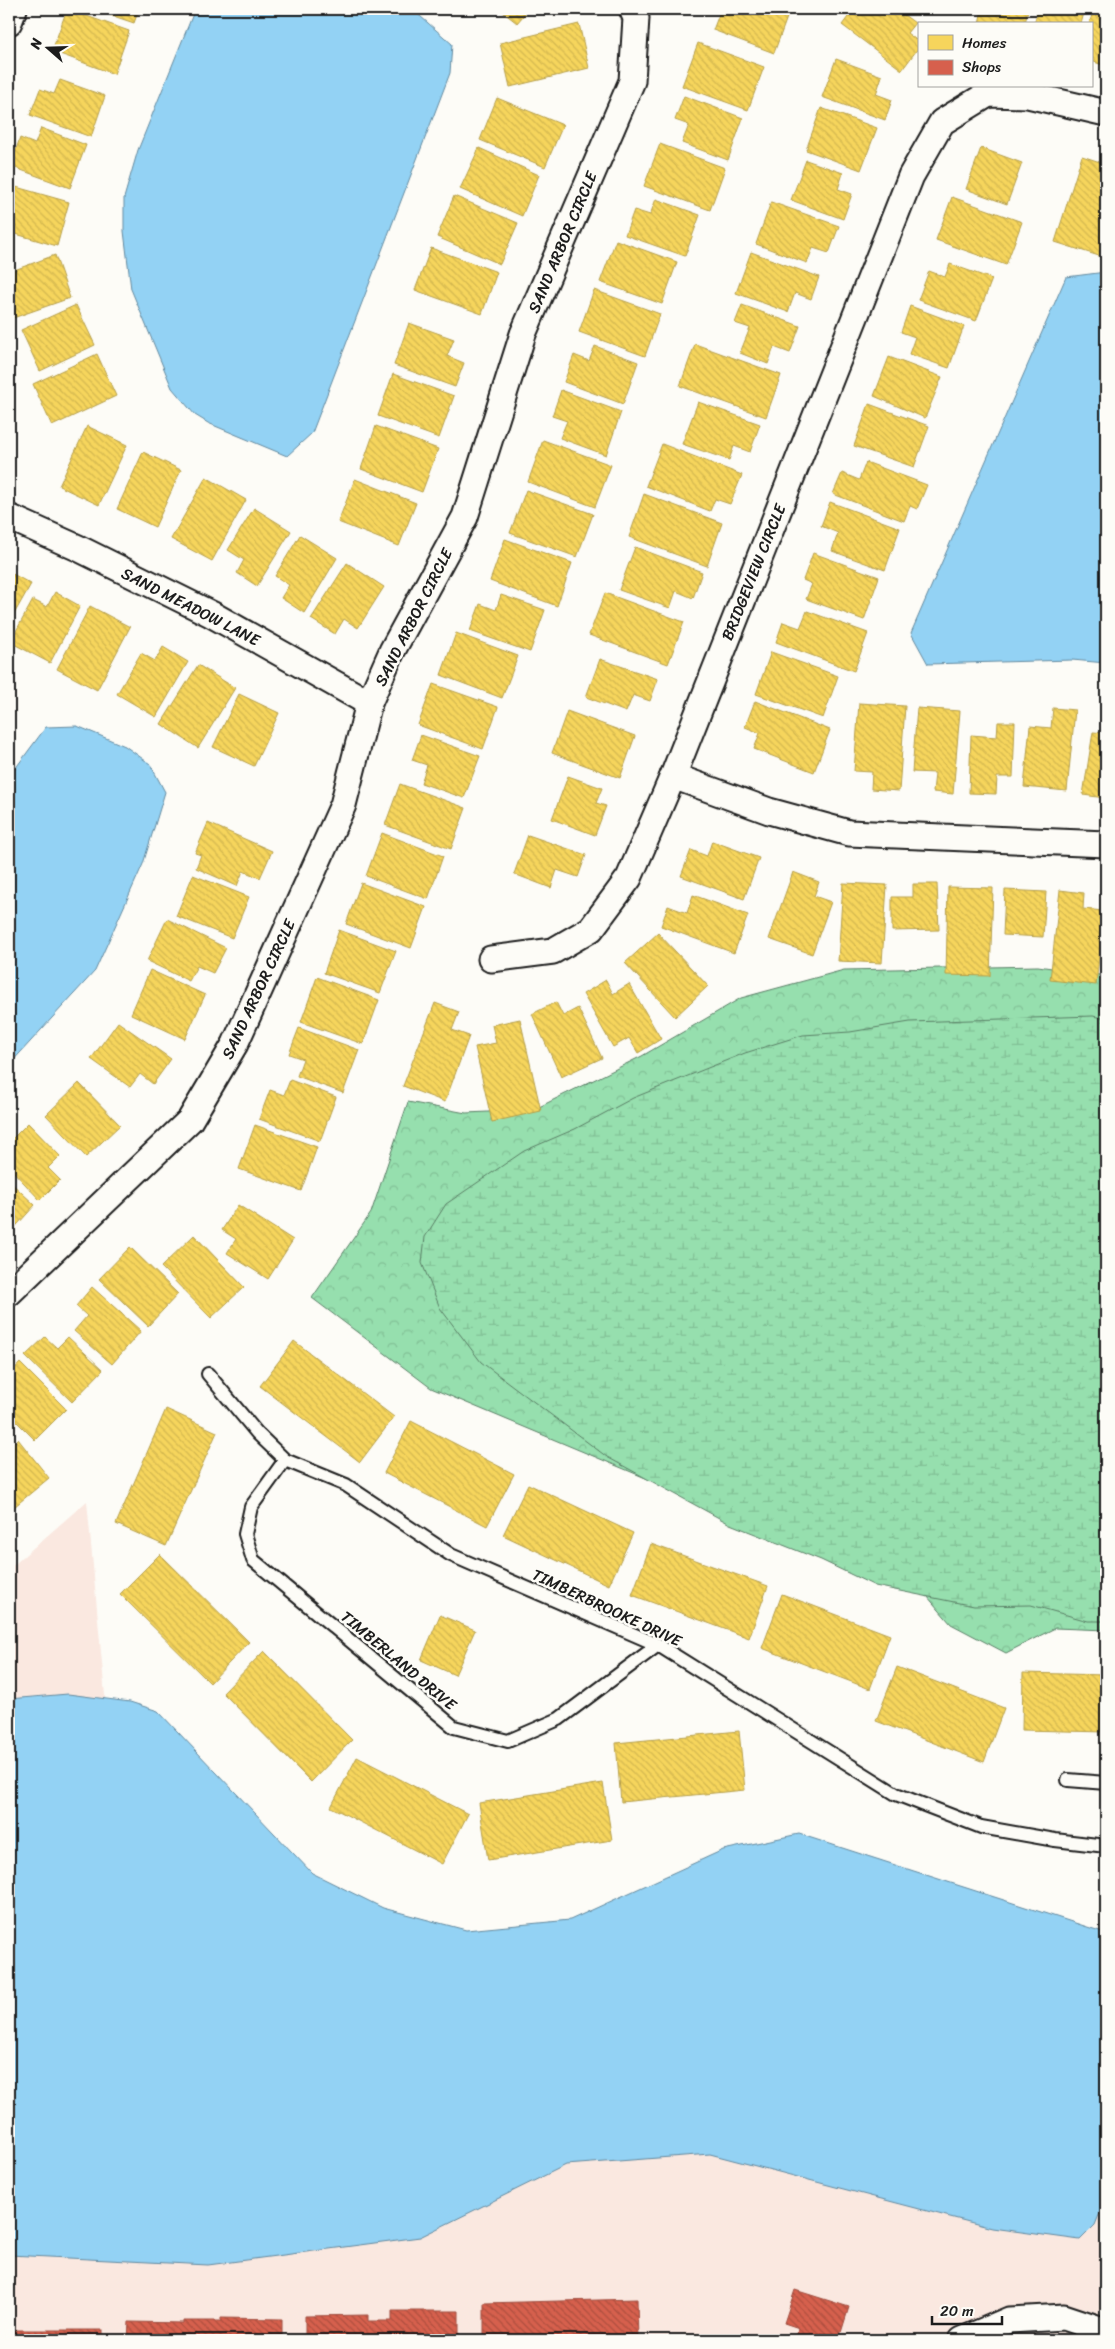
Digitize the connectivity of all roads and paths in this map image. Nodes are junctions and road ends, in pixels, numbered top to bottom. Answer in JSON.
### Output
{"nodes":[{"id":1,"x":14,"y":9,"type":"edge"},
{"id":2,"x":632,"y":9,"type":"edge"},
{"id":3,"x":9,"y":22,"type":"edge"},
{"id":4,"x":1106,"y":113,"type":"edge"},
{"id":5,"x":9,"y":517,"type":"edge"},
{"id":6,"x":369,"y":703,"type":"junction"},
{"id":7,"x":673,"y":776,"type":"junction"},
{"id":8,"x":1106,"y":844,"type":"edge"},
{"id":9,"x":491,"y":959,"type":"dead end"},
{"id":10,"x":9,"y":1293,"type":"edge"},
{"id":11,"x":208,"y":1374,"type":"dead end"},
{"id":12,"x":285,"y":1460,"type":"junction"},
{"id":13,"x":658,"y":1645,"type":"junction"},
{"id":14,"x":1068,"y":1780,"type":"dead end"},
{"id":15,"x":1106,"y":1783,"type":"edge"},
{"id":16,"x":1106,"y":1846,"type":"edge"},
{"id":17,"x":1106,"y":2330,"type":"edge"},
{"id":18,"x":962,"y":2340,"type":"edge"}],
"edges":[{"from":1,"to":3,"type":"street"},
{"from":2,"to":6,"type":"street","name":"SAND ARBOR CIRCLE"},
{"from":4,"to":7,"type":"street","name":"BRIDGEVIEW CIRCLE"},
{"from":5,"to":6,"type":"street","name":"SAND MEADOW LANE"},
{"from":6,"to":10,"type":"street","name":"SAND ARBOR CIRCLE"},
{"from":7,"to":8,"type":"street"},
{"from":7,"to":9,"type":"street","name":"BRIDGEVIEW CIRCLE"},
{"from":11,"to":12,"type":"lane","name":"TIMBERBROOKE DRIVE"},
{"from":12,"to":13,"type":"lane","name":"TIMBERBROOKE DRIVE"},
{"from":12,"to":13,"type":"lane","name":"TIMBERLAND DRIVE"},
{"from":13,"to":16,"type":"lane","name":"TIMBERBROOKE DRIVE"},
{"from":14,"to":15,"type":"lane"},
{"from":17,"to":18,"type":"street"}]}
